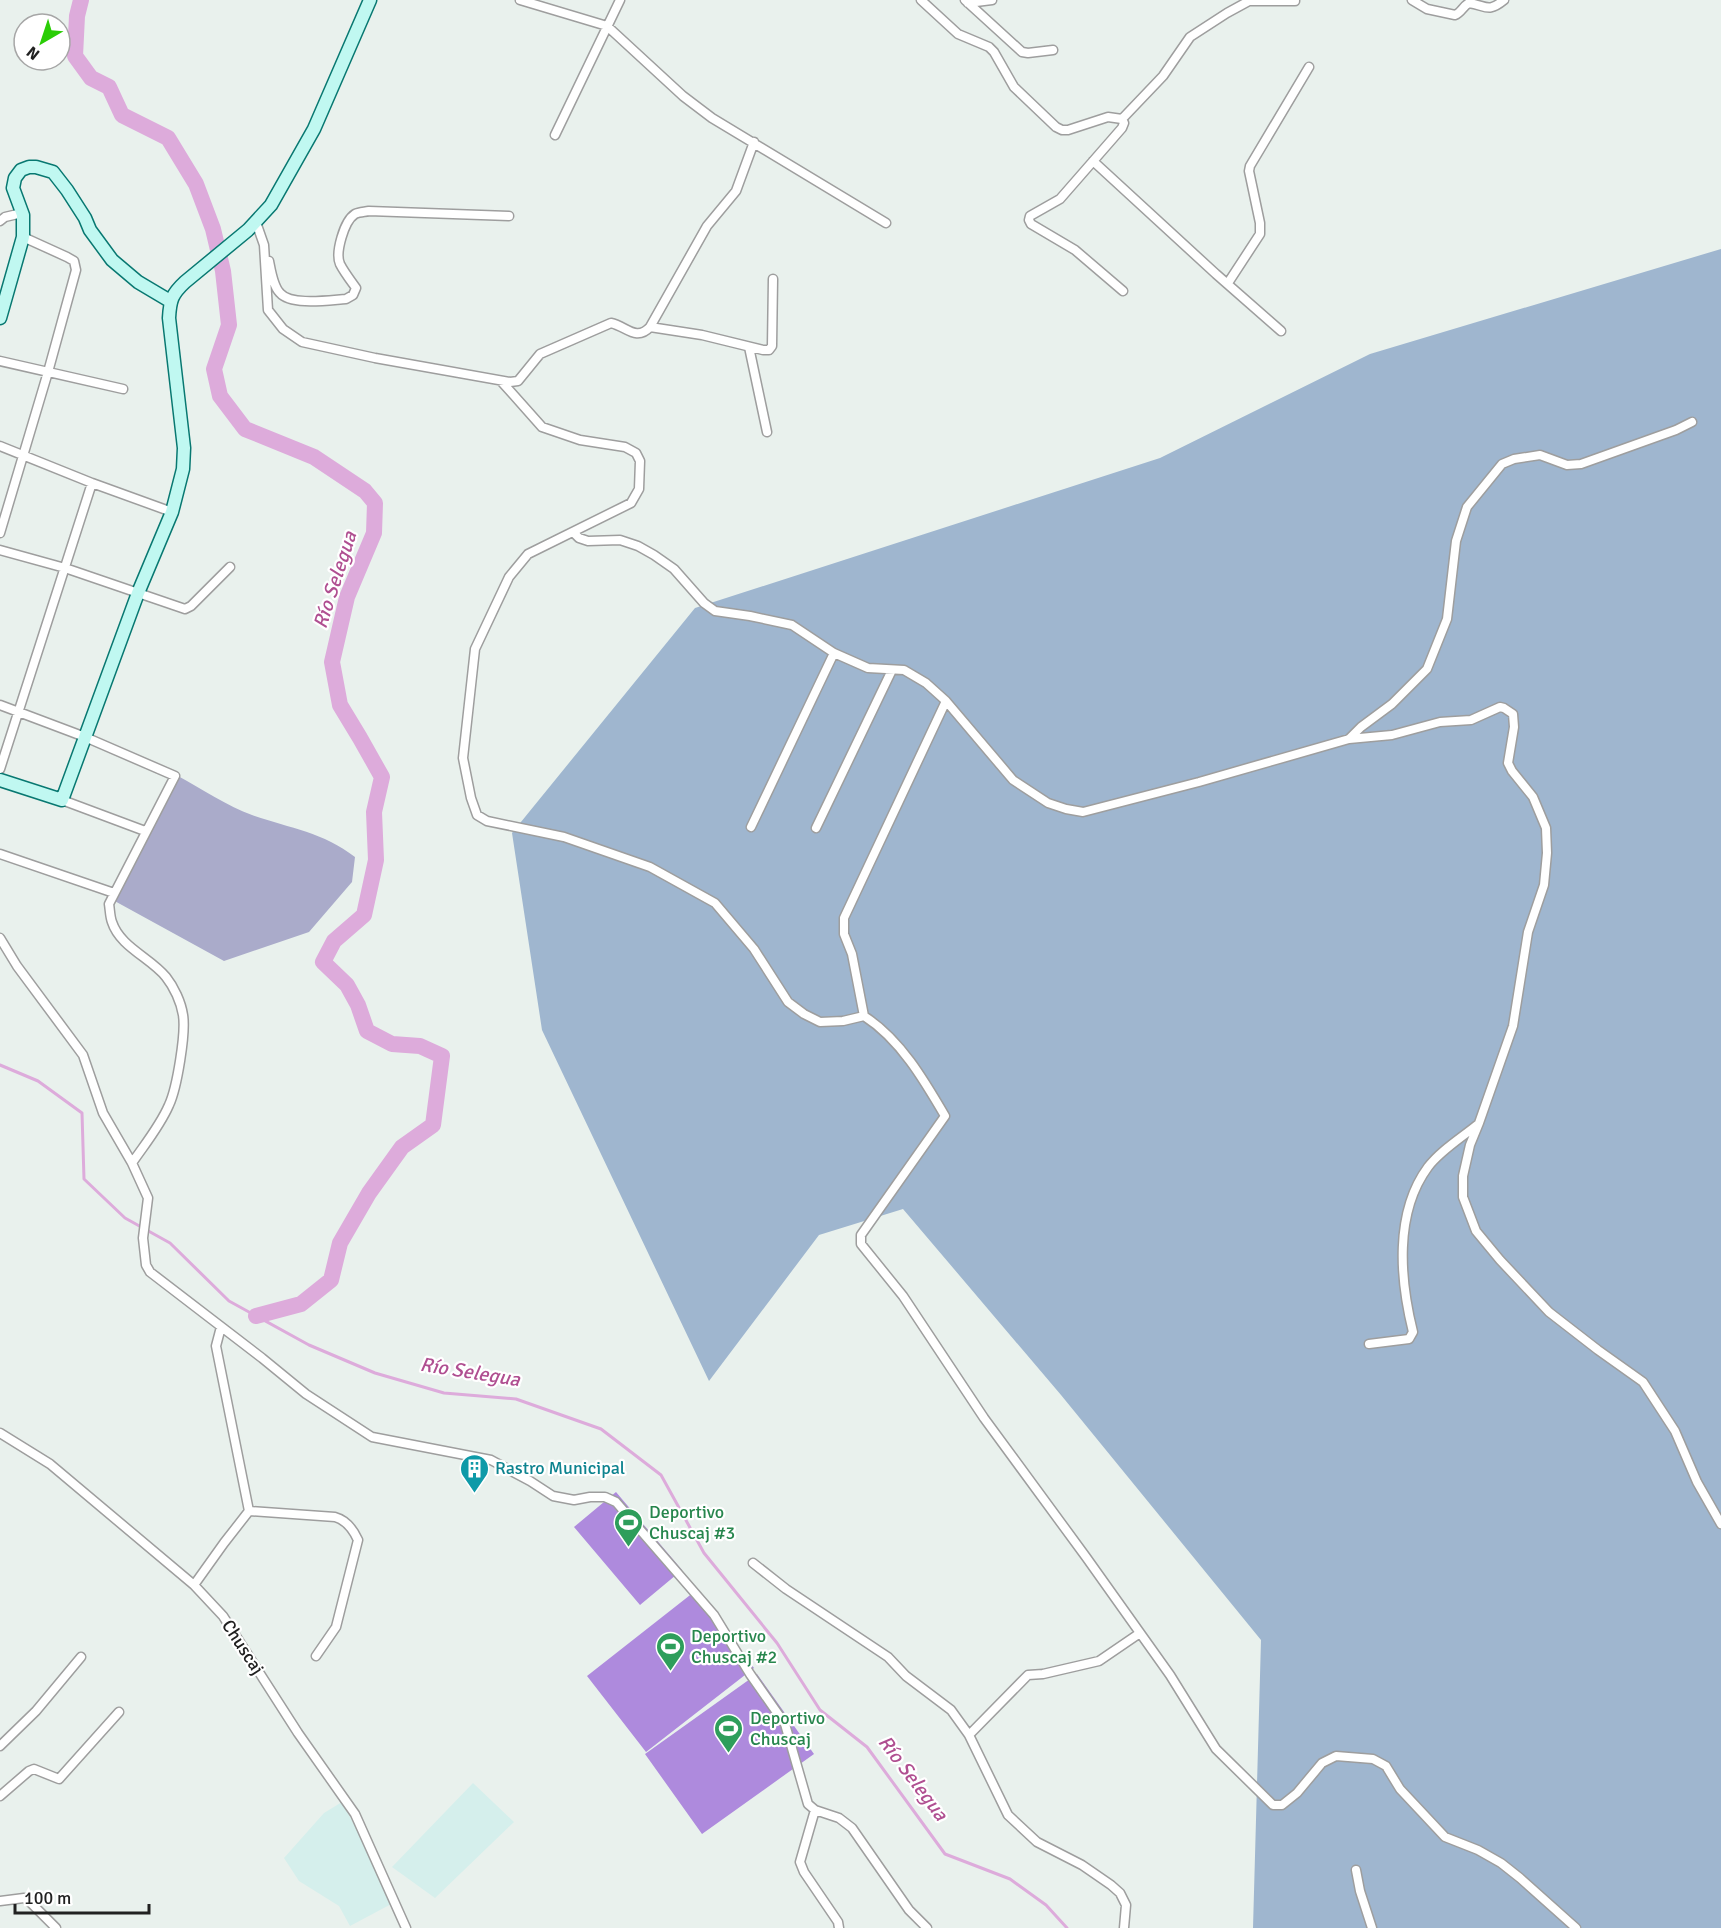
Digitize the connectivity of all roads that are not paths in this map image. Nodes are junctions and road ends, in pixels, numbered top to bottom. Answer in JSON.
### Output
{"nodes":[{"id":1,"x":370,"y":0,"type":"edge"},
{"id":2,"x":520,"y":0,"type":"edge"},
{"id":3,"x":620,"y":0,"type":"edge"},
{"id":4,"x":921,"y":0,"type":"edge"},
{"id":5,"x":992,"y":0,"type":"edge"},
{"id":6,"x":1412,"y":0,"type":"edge"},
{"id":7,"x":1504,"y":0,"type":"edge"},
{"id":8,"x":1295,"y":1,"type":"edge"},
{"id":9,"x":967,"y":2,"type":"edge"},
{"id":10,"x":607,"y":26,"type":"junction"},
{"id":11,"x":1053,"y":50,"type":"dead end"},
{"id":12,"x":1310,"y":67,"type":"dead end"},
{"id":13,"x":1122,"y":119,"type":"junction"},
{"id":14,"x":555,"y":135,"type":"dead end"},
{"id":15,"x":754,"y":142,"type":"junction"},
{"id":16,"x":1093,"y":161,"type":"junction"},
{"id":17,"x":22,"y":213,"type":"junction"},
{"id":18,"x":509,"y":216,"type":"dead end"},
{"id":19,"x":0,"y":221,"type":"edge"},
{"id":20,"x":886,"y":223,"type":"dead end"},
{"id":21,"x":252,"y":226,"type":"junction"},
{"id":22,"x":23,"y":237,"type":"junction"},
{"id":23,"x":264,"y":245,"type":"junction"},
{"id":24,"x":773,"y":279,"type":"dead end"},
{"id":25,"x":1228,"y":283,"type":"junction"},
{"id":26,"x":1123,"y":291,"type":"dead end"},
{"id":27,"x":170,"y":301,"type":"junction"},
{"id":28,"x":0,"y":318,"type":"edge"},
{"id":29,"x":650,"y":327,"type":"junction"},
{"id":30,"x":1281,"y":331,"type":"dead end"},
{"id":31,"x":749,"y":346,"type":"junction"},
{"id":32,"x":0,"y":361,"type":"edge"},
{"id":33,"x":48,"y":372,"type":"junction"},
{"id":34,"x":501,"y":381,"type":"junction"},
{"id":35,"x":123,"y":389,"type":"dead end"},
{"id":36,"x":1692,"y":422,"type":"dead end"},
{"id":37,"x":767,"y":432,"type":"dead end"},
{"id":38,"x":0,"y":446,"type":"edge"},
{"id":39,"x":23,"y":455,"type":"junction"},
{"id":40,"x":92,"y":483,"type":"junction"},
{"id":41,"x":172,"y":512,"type":"junction"},
{"id":42,"x":573,"y":532,"type":"junction"},
{"id":43,"x":0,"y":533,"type":"edge"},
{"id":44,"x":0,"y":550,"type":"edge"},
{"id":45,"x":231,"y":567,"type":"dead end"},
{"id":46,"x":65,"y":568,"type":"junction"},
{"id":47,"x":138,"y":593,"type":"junction"},
{"id":48,"x":834,"y":653,"type":"junction"},
{"id":49,"x":892,"y":670,"type":"junction"},
{"id":50,"x":946,"y":701,"type":"junction"},
{"id":51,"x":0,"y":705,"type":"edge"},
{"id":52,"x":18,"y":711,"type":"junction"},
{"id":53,"x":85,"y":737,"type":"junction"},
{"id":54,"x":1349,"y":739,"type":"junction"},
{"id":55,"x":0,"y":769,"type":"edge"},
{"id":56,"x":0,"y":780,"type":"edge"},
{"id":57,"x":62,"y":800,"type":"junction"},
{"id":58,"x":751,"y":827,"type":"dead end"},
{"id":59,"x":816,"y":828,"type":"dead end"},
{"id":60,"x":145,"y":831,"type":"junction"},
{"id":61,"x":0,"y":854,"type":"edge"},
{"id":62,"x":114,"y":893,"type":"junction"},
{"id":63,"x":0,"y":938,"type":"edge"},
{"id":64,"x":864,"y":1016,"type":"junction"},
{"id":65,"x":1479,"y":1123,"type":"junction"},
{"id":66,"x":132,"y":1163,"type":"junction"},
{"id":67,"x":221,"y":1327,"type":"junction"},
{"id":68,"x":1369,"y":1344,"type":"dead end"},
{"id":69,"x":0,"y":1433,"type":"edge"},
{"id":70,"x":249,"y":1511,"type":"junction"},
{"id":71,"x":1721,"y":1524,"type":"edge"},
{"id":72,"x":753,"y":1563,"type":"dead end"},
{"id":73,"x":194,"y":1585,"type":"junction"},
{"id":74,"x":1140,"y":1633,"type":"junction"},
{"id":75,"x":316,"y":1656,"type":"dead end"},
{"id":76,"x":81,"y":1657,"type":"dead end"},
{"id":77,"x":119,"y":1712,"type":"dead end"},
{"id":78,"x":969,"y":1735,"type":"junction"},
{"id":79,"x":0,"y":1746,"type":"edge"},
{"id":80,"x":0,"y":1796,"type":"edge"},
{"id":81,"x":815,"y":1810,"type":"junction"},
{"id":82,"x":1356,"y":1870,"type":"dead end"},
{"id":83,"x":0,"y":1901,"type":"edge"},
{"id":84,"x":56,"y":1928,"type":"edge"},
{"id":85,"x":406,"y":1928,"type":"edge"},
{"id":86,"x":839,"y":1928,"type":"edge"},
{"id":87,"x":927,"y":1928,"type":"edge"},
{"id":88,"x":1124,"y":1928,"type":"edge"},
{"id":89,"x":1372,"y":1928,"type":"edge"},
{"id":90,"x":1576,"y":1928,"type":"edge"}],
"edges":[{"from":1,"to":21,"type":"main road"},
{"from":2,"to":10,"type":"street"},
{"from":3,"to":10,"type":"street"},
{"from":4,"to":13,"type":"street"},
{"from":5,"to":9,"type":"street"},
{"from":6,"to":7,"type":"street"},
{"from":8,"to":13,"type":"street"},
{"from":9,"to":11,"type":"street"},
{"from":10,"to":14,"type":"street"},
{"from":10,"to":15,"type":"street"},
{"from":12,"to":25,"type":"street"},
{"from":13,"to":16,"type":"street"},
{"from":15,"to":20,"type":"street"},
{"from":15,"to":29,"type":"street"},
{"from":16,"to":25,"type":"street"},
{"from":16,"to":26,"type":"street"},
{"from":17,"to":19,"type":"street"},
{"from":17,"to":22,"type":"main road"},
{"from":17,"to":27,"type":"main road"},
{"from":18,"to":23,"type":"street"},
{"from":21,"to":23,"type":"street"},
{"from":21,"to":27,"type":"main road"},
{"from":22,"to":28,"type":"main road"},
{"from":22,"to":33,"type":"street"},
{"from":23,"to":34,"type":"street"},
{"from":24,"to":31,"type":"street"},
{"from":25,"to":30,"type":"street"},
{"from":27,"to":41,"type":"main road"},
{"from":29,"to":31,"type":"street"},
{"from":29,"to":34,"type":"street"},
{"from":31,"to":37,"type":"street"},
{"from":32,"to":33,"type":"street"},
{"from":33,"to":35,"type":"street"},
{"from":33,"to":39,"type":"street"},
{"from":34,"to":42,"type":"street"},
{"from":36,"to":54,"type":"street"},
{"from":38,"to":39,"type":"street"},
{"from":39,"to":40,"type":"street"},
{"from":39,"to":43,"type":"street"},
{"from":40,"to":41,"type":"street"},
{"from":40,"to":46,"type":"street"},
{"from":41,"to":47,"type":"main road"},
{"from":42,"to":48,"type":"street"},
{"from":42,"to":64,"type":"street"},
{"from":44,"to":46,"type":"street"},
{"from":45,"to":47,"type":"street"},
{"from":46,"to":47,"type":"street"},
{"from":46,"to":52,"type":"street"},
{"from":47,"to":53,"type":"main road"},
{"from":48,"to":49,"type":"street"},
{"from":48,"to":58,"type":"street"},
{"from":49,"to":50,"type":"street"},
{"from":49,"to":59,"type":"street"},
{"from":50,"to":54,"type":"street"},
{"from":50,"to":64,"type":"street"},
{"from":51,"to":52,"type":"street"},
{"from":52,"to":53,"type":"street"},
{"from":52,"to":55,"type":"street"},
{"from":53,"to":57,"type":"main road"},
{"from":53,"to":60,"type":"street"},
{"from":54,"to":65,"type":"street"},
{"from":56,"to":57,"type":"main road"},
{"from":57,"to":60,"type":"street"},
{"from":60,"to":62,"type":"street"},
{"from":61,"to":62,"type":"street"},
{"from":62,"to":66,"type":"street"},
{"from":63,"to":66,"type":"street"},
{"from":64,"to":74,"type":"street"},
{"from":65,"to":68,"type":"street"},
{"from":65,"to":71,"type":"street"},
{"from":66,"to":67,"type":"street"},
{"from":67,"to":70,"type":"street"},
{"from":67,"to":81,"type":"street"},
{"from":69,"to":73,"type":"street","name":"Chuscaj"},
{"from":70,"to":73,"type":"street"},
{"from":70,"to":75,"type":"street"},
{"from":72,"to":78,"type":"street"},
{"from":73,"to":85,"type":"street","name":"Chuscaj"},
{"from":74,"to":78,"type":"street"},
{"from":74,"to":90,"type":"street"},
{"from":76,"to":79,"type":"street"},
{"from":77,"to":80,"type":"street"},
{"from":78,"to":88,"type":"street"},
{"from":81,"to":86,"type":"street"},
{"from":81,"to":87,"type":"street"},
{"from":82,"to":89,"type":"street"},
{"from":83,"to":84,"type":"street"}]}
